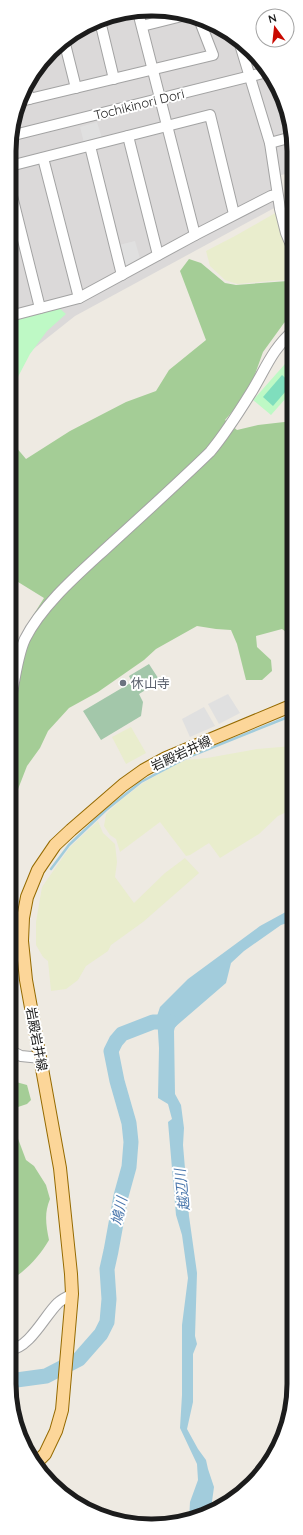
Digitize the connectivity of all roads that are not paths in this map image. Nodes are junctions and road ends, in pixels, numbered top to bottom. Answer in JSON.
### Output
{"nodes":[{"id":1,"x":139,"y":16,"type":"edge"},
{"id":2,"x":174,"y":18,"type":"edge"},
{"id":3,"x":101,"y":26,"type":"edge"},
{"id":4,"x":142,"y":26,"type":"junction"},
{"id":5,"x":202,"y":26,"type":"edge"},
{"id":6,"x":66,"y":47,"type":"edge"},
{"id":7,"x":242,"y":51,"type":"edge"},
{"id":8,"x":152,"y":70,"type":"junction"},
{"id":9,"x":262,"y":73,"type":"edge"},
{"id":10,"x":249,"y":76,"type":"junction"},
{"id":11,"x":114,"y":79,"type":"junction"},
{"id":12,"x":76,"y":88,"type":"junction"},
{"id":13,"x":160,"y":98,"type":"junction"},
{"id":14,"x":26,"y":100,"type":"edge"},
{"id":15,"x":167,"y":126,"type":"junction"},
{"id":16,"x":17,"y":134,"type":"edge"},
{"id":17,"x":128,"y":136,"type":"junction"},
{"id":18,"x":286,"y":139,"type":"edge"},
{"id":19,"x":270,"y":143,"type":"junction"},
{"id":20,"x":90,"y":146,"type":"junction"},
{"id":21,"x":43,"y":158,"type":"junction"},
{"id":22,"x":16,"y":165,"type":"edge"},
{"id":23,"x":277,"y":195,"type":"junction"},
{"id":24,"x":16,"y":212,"type":"edge"},
{"id":25,"x":234,"y":214,"type":"junction"},
{"id":26,"x":194,"y":235,"type":"junction"},
{"id":27,"x":287,"y":235,"type":"edge"},
{"id":28,"x":158,"y":255,"type":"junction"},
{"id":29,"x":122,"y":275,"type":"junction"},
{"id":30,"x":79,"y":298,"type":"junction"},
{"id":31,"x":40,"y":308,"type":"junction"},
{"id":32,"x":16,"y":314,"type":"edge"},
{"id":33,"x":287,"y":336,"type":"edge"},
{"id":34,"x":16,"y":676,"type":"edge"},
{"id":35,"x":287,"y":708,"type":"edge"},
{"id":36,"x":16,"y":1054,"type":"edge"},
{"id":37,"x":41,"y":1058,"type":"junction"},
{"id":38,"x":72,"y":1294,"type":"junction"},
{"id":39,"x":16,"y":1347,"type":"edge"},
{"id":40,"x":39,"y":1460,"type":"edge"}],
"edges":[{"from":1,"to":4,"type":"street"},
{"from":2,"to":4,"type":"street"},
{"from":3,"to":11,"type":"street"},
{"from":4,"to":8,"type":"street"},
{"from":5,"to":8,"type":"street"},
{"from":6,"to":12,"type":"street"},
{"from":7,"to":10,"type":"street"},
{"from":8,"to":11,"type":"street"},
{"from":8,"to":13,"type":"street"},
{"from":9,"to":10,"type":"street","name":"Tochikinori Dori"},
{"from":10,"to":13,"type":"street","name":"Tochikinori Dori"},
{"from":10,"to":19,"type":"street"},
{"from":11,"to":12,"type":"street"},
{"from":12,"to":14,"type":"street"},
{"from":13,"to":15,"type":"street"},
{"from":13,"to":16,"type":"street","name":"Tochikinori Dori"},
{"from":15,"to":17,"type":"street"},
{"from":15,"to":25,"type":"street"},
{"from":15,"to":26,"type":"street"},
{"from":17,"to":20,"type":"street"},
{"from":17,"to":28,"type":"street"},
{"from":18,"to":19,"type":"street"},
{"from":19,"to":23,"type":"street"},
{"from":20,"to":21,"type":"street"},
{"from":20,"to":29,"type":"street"},
{"from":21,"to":22,"type":"street"},
{"from":21,"to":30,"type":"street"},
{"from":23,"to":25,"type":"street"},
{"from":23,"to":27,"type":"street"},
{"from":24,"to":31,"type":"street"},
{"from":25,"to":26,"type":"street"},
{"from":26,"to":28,"type":"street"},
{"from":28,"to":29,"type":"street"},
{"from":29,"to":30,"type":"street"},
{"from":30,"to":31,"type":"street"},
{"from":31,"to":32,"type":"street"},
{"from":33,"to":34,"type":"street"},
{"from":35,"to":37,"type":"main road","name":"岩殿岩井線"},
{"from":36,"to":37,"type":"street"},
{"from":37,"to":38,"type":"main road","name":"岩殿岩井線"},
{"from":38,"to":39,"type":"street"},
{"from":38,"to":40,"type":"main road","name":"岩殿岩井線"}]}
